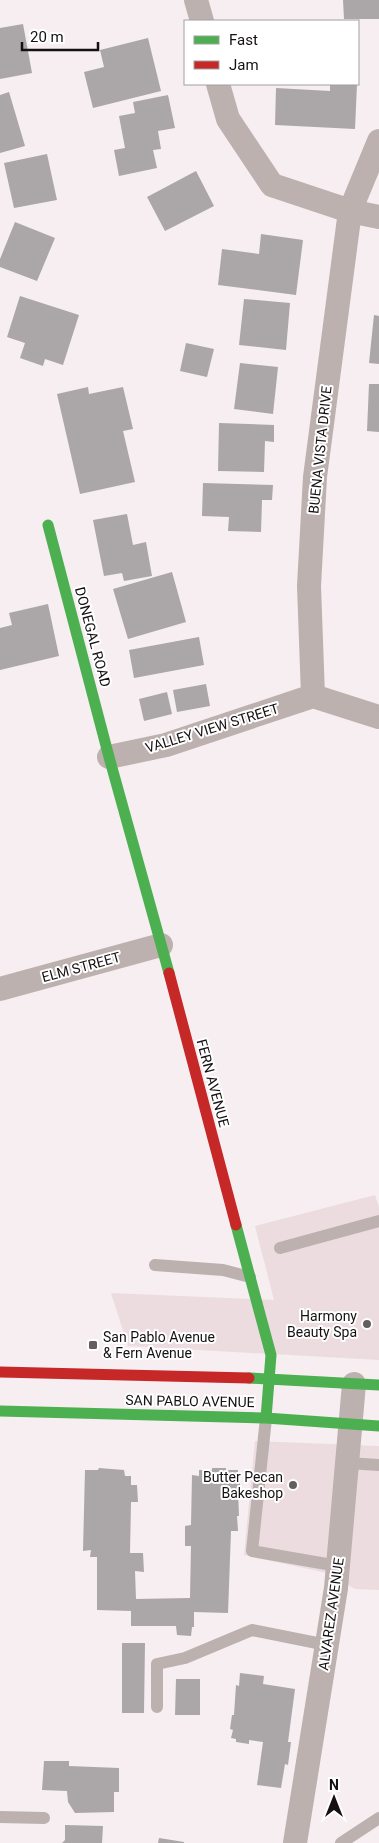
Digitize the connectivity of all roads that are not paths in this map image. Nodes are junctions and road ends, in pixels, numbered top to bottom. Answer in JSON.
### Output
{"nodes":[{"id":1,"x":196,"y":0,"type":"edge"},
{"id":2,"x":202,"y":20,"type":"edge"},
{"id":3,"x":218,"y":85,"type":"edge"},
{"id":4,"x":379,"y":141,"type":"edge"},
{"id":5,"x":350,"y":211,"type":"junction"},
{"id":6,"x":379,"y":217,"type":"edge"},
{"id":7,"x":48,"y":525,"type":"dead end"},
{"id":8,"x":313,"y":696,"type":"junction"},
{"id":9,"x":379,"y":717,"type":"edge"},
{"id":10,"x":109,"y":757,"type":"junction"},
{"id":11,"x":161,"y":945,"type":"junction"},
{"id":12,"x":0,"y":989,"type":"edge"},
{"id":13,"x":379,"y":1222,"type":"edge"},
{"id":14,"x":280,"y":1248,"type":"dead end"},
{"id":15,"x":156,"y":1266,"type":"dead end"},
{"id":16,"x":250,"y":1276,"type":"junction"},
{"id":17,"x":0,"y":1372,"type":"edge"},
{"id":18,"x":270,"y":1379,"type":"junction"},
{"id":19,"x":354,"y":1384,"type":"junction"},
{"id":20,"x":379,"y":1385,"type":"edge"},
{"id":21,"x":0,"y":1411,"type":"edge"},
{"id":22,"x":266,"y":1418,"type":"junction"},
{"id":23,"x":350,"y":1424,"type":"junction"},
{"id":24,"x":379,"y":1426,"type":"edge"},
{"id":25,"x":347,"y":1463,"type":"junction"},
{"id":26,"x":379,"y":1465,"type":"edge"},
{"id":27,"x":338,"y":1566,"type":"junction"},
{"id":28,"x":327,"y":1645,"type":"junction"},
{"id":29,"x":156,"y":1707,"type":"dead end"},
{"id":30,"x":0,"y":1817,"type":"edge"},
{"id":31,"x":44,"y":1818,"type":"dead end"},
{"id":32,"x":379,"y":1818,"type":"edge"},
{"id":33,"x":295,"y":1843,"type":"edge"},
{"id":34,"x":341,"y":1843,"type":"edge"}],
"edges":[{"from":1,"to":2,"type":"street"},
{"from":3,"to":5,"type":"street"},
{"from":4,"to":5,"type":"street","name":"BUENA VISTA DRIVE"},
{"from":5,"to":6,"type":"street"},
{"from":5,"to":8,"type":"street","name":"BUENA VISTA DRIVE"},
{"from":7,"to":10,"type":"street","name":"DONEGAL ROAD"},
{"from":8,"to":9,"type":"street"},
{"from":8,"to":10,"type":"street","name":"VALLEY VIEW STREET"},
{"from":10,"to":11,"type":"street","name":"FERN AVENUE"},
{"from":11,"to":12,"type":"street","name":"ELM STREET"},
{"from":11,"to":16,"type":"street","name":"FERN AVENUE"},
{"from":13,"to":14,"type":"lane"},
{"from":15,"to":16,"type":"lane"},
{"from":16,"to":18,"type":"street","name":"FERN AVENUE"},
{"from":17,"to":18,"type":"street","name":"SAN PABLO AVENUE"},
{"from":18,"to":19,"type":"street","name":"SAN PABLO AVENUE"},
{"from":18,"to":22,"type":"street","name":"FERN AVENUE"},
{"from":19,"to":20,"type":"street","name":"SAN PABLO AVENUE"},
{"from":19,"to":23,"type":"street","name":"ALVAREZ AVENUE"},
{"from":21,"to":22,"type":"street","name":"SAN PABLO AVENUE"},
{"from":22,"to":23,"type":"street","name":"SAN PABLO AVENUE"},
{"from":22,"to":27,"type":"lane"},
{"from":23,"to":24,"type":"street","name":"SAN PABLO AVENUE"},
{"from":23,"to":25,"type":"street","name":"ALVAREZ AVENUE"},
{"from":25,"to":26,"type":"lane"},
{"from":25,"to":27,"type":"street","name":"ALVAREZ AVENUE"},
{"from":27,"to":28,"type":"street","name":"ALVAREZ AVENUE"},
{"from":28,"to":29,"type":"lane"},
{"from":28,"to":33,"type":"street","name":"ALVAREZ AVENUE"},
{"from":30,"to":31,"type":"lane"},
{"from":32,"to":34,"type":"lane"}]}
